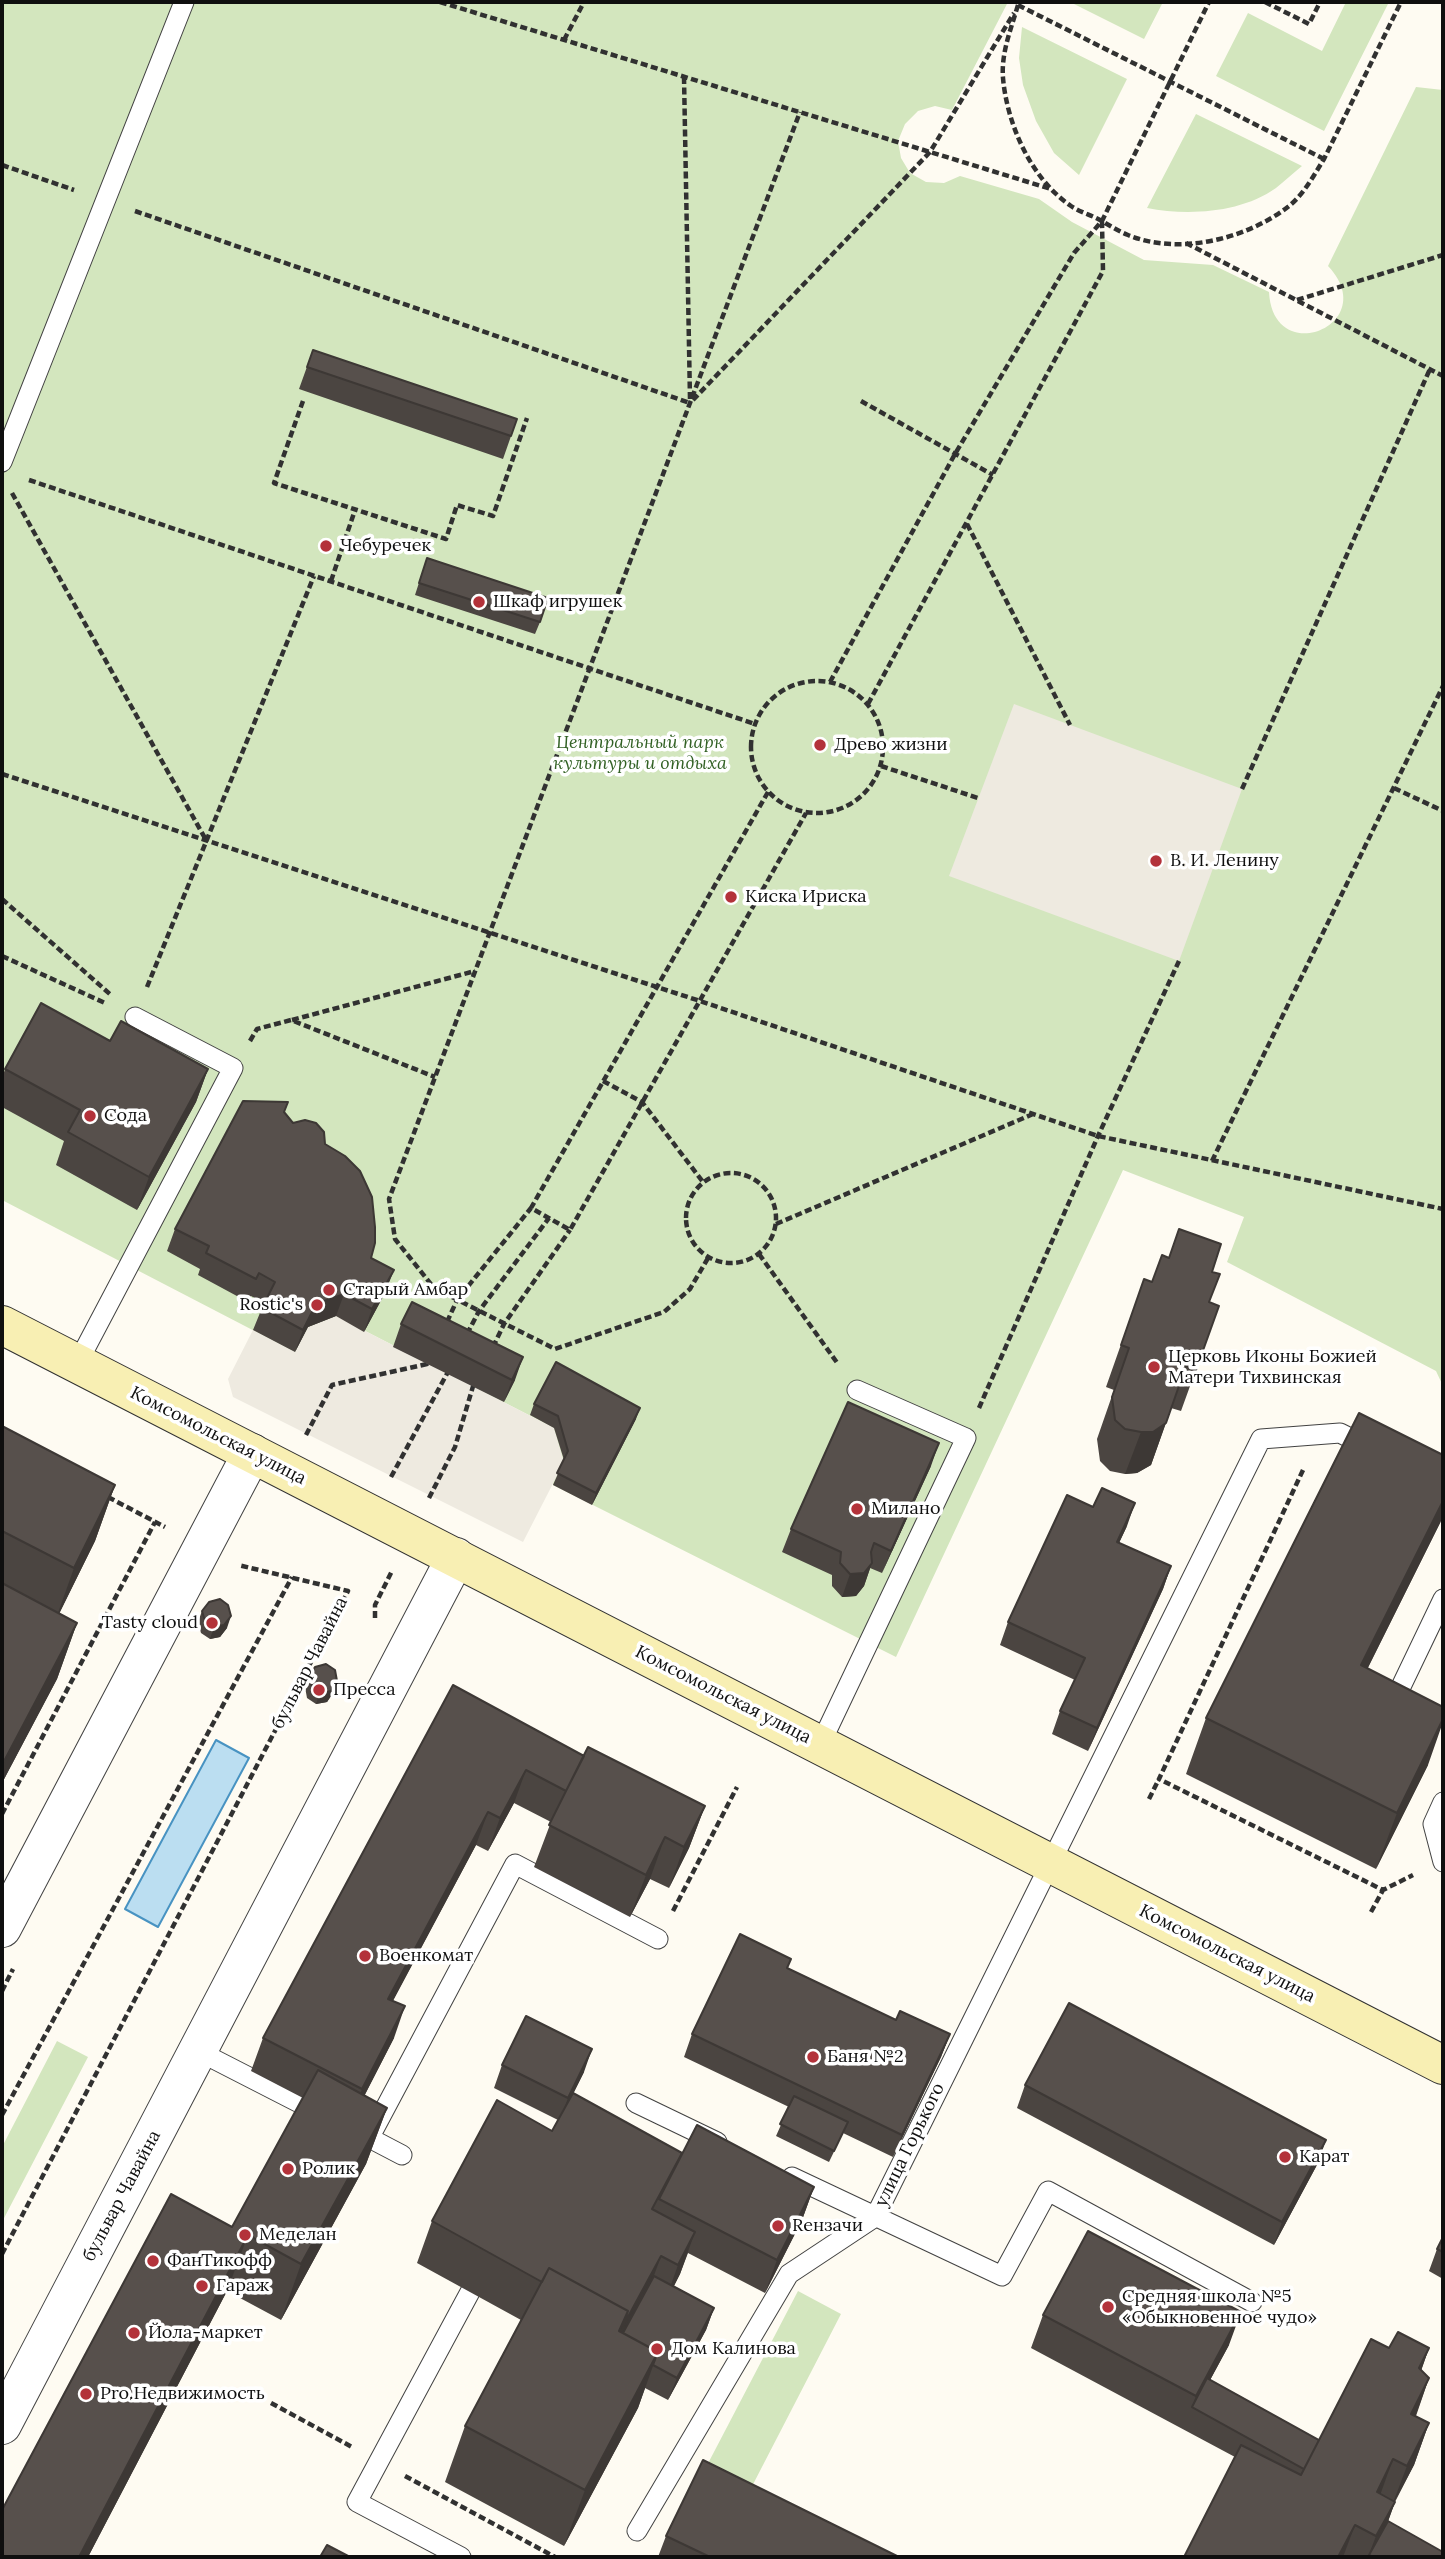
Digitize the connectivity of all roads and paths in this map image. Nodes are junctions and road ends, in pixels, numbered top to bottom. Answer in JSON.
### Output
{"nodes":[{"id":1,"x":184,"y":2,"type":"edge"},
{"id":2,"x":440,"y":2,"type":"edge"},
{"id":3,"x":584,"y":2,"type":"edge"},
{"id":4,"x":1209,"y":2,"type":"edge"},
{"id":5,"x":1265,"y":2,"type":"edge"},
{"id":6,"x":1320,"y":2,"type":"edge"},
{"id":7,"x":1401,"y":2,"type":"edge"},
{"id":8,"x":1019,"y":4,"type":"edge"},
{"id":9,"x":565,"y":40,"type":"junction"},
{"id":10,"x":684,"y":77,"type":"junction"},
{"id":11,"x":1170,"y":83,"type":"junction"},
{"id":12,"x":800,"y":112,"type":"junction"},
{"id":13,"x":930,"y":152,"type":"junction"},
{"id":14,"x":1324,"y":159,"type":"junction"},
{"id":15,"x":2,"y":164,"type":"edge"},
{"id":16,"x":1055,"y":190,"type":"junction"},
{"id":17,"x":106,"y":201,"type":"junction"},
{"id":18,"x":1102,"y":221,"type":"junction"},
{"id":19,"x":1186,"y":243,"type":"junction"},
{"id":20,"x":1443,"y":255,"type":"edge"},
{"id":21,"x":1296,"y":300,"type":"junction"},
{"id":22,"x":1430,"y":369,"type":"junction"},
{"id":23,"x":1443,"y":376,"type":"edge"},
{"id":24,"x":303,"y":401,"type":"dead end"},
{"id":25,"x":861,"y":401,"type":"dead end"},
{"id":26,"x":690,"y":403,"type":"junction"},
{"id":27,"x":527,"y":418,"type":"dead end"},
{"id":28,"x":955,"y":454,"type":"junction"},
{"id":29,"x":2,"y":462,"type":"edge"},
{"id":30,"x":993,"y":475,"type":"junction"},
{"id":31,"x":28,"y":480,"type":"dead end"},
{"id":32,"x":9,"y":487,"type":"dead end"},
{"id":33,"x":355,"y":510,"type":"junction"},
{"id":34,"x":967,"y":524,"type":"junction"},
{"id":35,"x":314,"y":576,"type":"junction"},
{"id":36,"x":331,"y":582,"type":"junction"},
{"id":37,"x":589,"y":668,"type":"junction"},
{"id":38,"x":830,"y":682,"type":"junction"},
{"id":39,"x":1443,"y":686,"type":"edge"},
{"id":40,"x":869,"y":705,"type":"junction"},
{"id":41,"x":755,"y":724,"type":"junction"},
{"id":42,"x":1070,"y":725,"type":"dead end"},
{"id":43,"x":881,"y":766,"type":"junction"},
{"id":44,"x":2,"y":774,"type":"edge"},
{"id":45,"x":1394,"y":788,"type":"junction"},
{"id":46,"x":1242,"y":789,"type":"dead end"},
{"id":47,"x":768,"y":792,"type":"junction"},
{"id":48,"x":978,"y":798,"type":"dead end"},
{"id":49,"x":1443,"y":811,"type":"edge"},
{"id":50,"x":806,"y":813,"type":"junction"},
{"id":51,"x":206,"y":841,"type":"junction"},
{"id":52,"x":2,"y":899,"type":"edge"},
{"id":53,"x":489,"y":933,"type":"junction"},
{"id":54,"x":2,"y":956,"type":"edge"},
{"id":55,"x":1179,"y":961,"type":"dead end"},
{"id":56,"x":475,"y":971,"type":"junction"},
{"id":57,"x":657,"y":987,"type":"junction"},
{"id":58,"x":699,"y":1001,"type":"junction"},
{"id":59,"x":135,"y":1017,"type":"junction"},
{"id":60,"x":291,"y":1020,"type":"junction"},
{"id":61,"x":233,"y":1068,"type":"junction"},
{"id":62,"x":435,"y":1077,"type":"junction"},
{"id":63,"x":603,"y":1080,"type":"junction"},
{"id":64,"x":642,"y":1102,"type":"junction"},
{"id":65,"x":1033,"y":1114,"type":"junction"},
{"id":66,"x":1098,"y":1136,"type":"junction"},
{"id":67,"x":1212,"y":1160,"type":"junction"},
{"id":68,"x":703,"y":1182,"type":"junction"},
{"id":69,"x":531,"y":1208,"type":"junction"},
{"id":70,"x":1443,"y":1209,"type":"edge"},
{"id":71,"x":549,"y":1218,"type":"junction"},
{"id":72,"x":776,"y":1224,"type":"junction"},
{"id":73,"x":759,"y":1254,"type":"junction"},
{"id":74,"x":708,"y":1258,"type":"junction"},
{"id":75,"x":457,"y":1300,"type":"junction"},
{"id":76,"x":479,"y":1311,"type":"junction"},
{"id":77,"x":2,"y":1325,"type":"edge"},
{"id":78,"x":442,"y":1331,"type":"edge"},
{"id":79,"x":464,"y":1341,"type":"edge"},
{"id":80,"x":432,"y":1352,"type":"edge"},
{"id":81,"x":453,"y":1363,"type":"edge"},
{"id":82,"x":77,"y":1364,"type":"junction"},
{"id":83,"x":857,"y":1390,"type":"joint"},
{"id":84,"x":966,"y":1438,"type":"junction"},
{"id":85,"x":252,"y":1453,"type":"junction"},
{"id":86,"x":1386,"y":1455,"type":"edge"},
{"id":87,"x":1306,"y":1464,"type":"dead end"},
{"id":88,"x":288,"y":1472,"type":"junction"},
{"id":89,"x":391,"y":1476,"type":"dead end"},
{"id":90,"x":96,"y":1491,"type":"edge"},
{"id":91,"x":245,"y":1554,"type":"dead end"},
{"id":92,"x":456,"y":1558,"type":"junction"},
{"id":93,"x":239,"y":1566,"type":"junction"},
{"id":94,"x":229,"y":1571,"type":"dead end"},
{"id":95,"x":292,"y":1577,"type":"junction"},
{"id":96,"x":1443,"y":1600,"type":"edge"},
{"id":97,"x":1398,"y":1695,"type":"edge"},
{"id":98,"x":820,"y":1745,"type":"junction"},
{"id":99,"x":1159,"y":1779,"type":"junction"},
{"id":100,"x":737,"y":1787,"type":"dead end"},
{"id":101,"x":1149,"y":1799,"type":"dead end"},
{"id":102,"x":1443,"y":1802,"type":"edge"},
{"id":103,"x":2,"y":1814,"type":"edge"},
{"id":104,"x":1443,"y":1861,"type":"edge"},
{"id":105,"x":1050,"y":1864,"type":"junction"},
{"id":106,"x":1382,"y":1889,"type":"junction"},
{"id":107,"x":1371,"y":1912,"type":"dead end"},
{"id":108,"x":2,"y":1928,"type":"edge"},
{"id":109,"x":658,"y":1939,"type":"joint"},
{"id":110,"x":15,"y":1966,"type":"dead end"},
{"id":111,"x":2,"y":1991,"type":"edge"},
{"id":112,"x":198,"y":2050,"type":"junction"},
{"id":113,"x":1443,"y":2065,"type":"edge"},
{"id":114,"x":636,"y":2104,"type":"dead end"},
{"id":115,"x":2,"y":2115,"type":"edge"},
{"id":116,"x":369,"y":2138,"type":"junction"},
{"id":117,"x":732,"y":2149,"type":"edge"},
{"id":118,"x":402,"y":2155,"type":"dead end"},
{"id":119,"x":780,"y":2172,"type":"edge"},
{"id":120,"x":875,"y":2217,"type":"junction"},
{"id":121,"x":2,"y":2254,"type":"edge"},
{"id":122,"x":470,"y":2292,"type":"dead end"},
{"id":123,"x":1252,"y":2302,"type":"dead end"},
{"id":124,"x":271,"y":2403,"type":"dead end"},
{"id":125,"x":2,"y":2425,"type":"edge"},
{"id":126,"x":378,"y":2461,"type":"junction"},
{"id":127,"x":637,"y":2531,"type":"dead end"},
{"id":128,"x":461,"y":2557,"type":"edge"},
{"id":129,"x":555,"y":2557,"type":"edge"}],
"edges":[{"from":1,"to":17,"type":"lane"},
{"from":2,"to":9,"type":"path"},
{"from":3,"to":9,"type":"path"},
{"from":4,"to":11,"type":"path"},
{"from":5,"to":6,"type":"path"},
{"from":7,"to":14,"type":"path"},
{"from":8,"to":11,"type":"path"},
{"from":8,"to":13,"type":"path"},
{"from":8,"to":16,"type":"path"},
{"from":9,"to":10,"type":"path"},
{"from":10,"to":12,"type":"path"},
{"from":10,"to":26,"type":"path"},
{"from":11,"to":14,"type":"path"},
{"from":11,"to":18,"type":"path"},
{"from":12,"to":13,"type":"path"},
{"from":12,"to":26,"type":"path"},
{"from":13,"to":16,"type":"path"},
{"from":13,"to":26,"type":"path"},
{"from":14,"to":19,"type":"path"},
{"from":15,"to":17,"type":"path"},
{"from":16,"to":18,"type":"path"},
{"from":17,"to":26,"type":"path"},
{"from":17,"to":29,"type":"lane"},
{"from":18,"to":19,"type":"path"},
{"from":18,"to":28,"type":"path"},
{"from":18,"to":30,"type":"path"},
{"from":19,"to":21,"type":"path"},
{"from":20,"to":21,"type":"path"},
{"from":21,"to":22,"type":"path"},
{"from":22,"to":23,"type":"path"},
{"from":22,"to":46,"type":"path"},
{"from":24,"to":33,"type":"path"},
{"from":25,"to":28,"type":"path"},
{"from":26,"to":37,"type":"path"},
{"from":27,"to":33,"type":"path"},
{"from":28,"to":30,"type":"path"},
{"from":28,"to":38,"type":"path"},
{"from":30,"to":34,"type":"path"},
{"from":31,"to":35,"type":"path"},
{"from":32,"to":51,"type":"path"},
{"from":33,"to":36,"type":"path"},
{"from":34,"to":40,"type":"path"},
{"from":34,"to":42,"type":"path"},
{"from":35,"to":36,"type":"path"},
{"from":35,"to":51,"type":"path"},
{"from":36,"to":37,"type":"path"},
{"from":37,"to":41,"type":"path"},
{"from":37,"to":53,"type":"path"},
{"from":38,"to":40,"type":"path"},
{"from":38,"to":41,"type":"path"},
{"from":39,"to":45,"type":"path"},
{"from":40,"to":43,"type":"path"},
{"from":41,"to":47,"type":"path"},
{"from":43,"to":48,"type":"path"},
{"from":43,"to":50,"type":"path"},
{"from":44,"to":51,"type":"path"},
{"from":45,"to":49,"type":"path"},
{"from":45,"to":67,"type":"path"},
{"from":47,"to":50,"type":"path"},
{"from":47,"to":57,"type":"path"},
{"from":50,"to":58,"type":"path"},
{"from":51,"to":53,"type":"path"},
{"from":51,"to":59,"type":"path"},
{"from":52,"to":59,"type":"path"},
{"from":53,"to":56,"type":"path"},
{"from":53,"to":57,"type":"path"},
{"from":54,"to":59,"type":"path"},
{"from":55,"to":66,"type":"path"},
{"from":56,"to":60,"type":"path"},
{"from":56,"to":62,"type":"path"},
{"from":57,"to":58,"type":"path"},
{"from":57,"to":63,"type":"path"},
{"from":58,"to":64,"type":"path"},
{"from":58,"to":65,"type":"path"},
{"from":59,"to":61,"type":"lane"},
{"from":60,"to":61,"type":"path"},
{"from":60,"to":62,"type":"path"},
{"from":61,"to":82,"type":"lane"},
{"from":62,"to":75,"type":"path"},
{"from":63,"to":64,"type":"path"},
{"from":63,"to":69,"type":"path"},
{"from":64,"to":68,"type":"path"},
{"from":64,"to":71,"type":"path"},
{"from":65,"to":66,"type":"path"},
{"from":65,"to":72,"type":"path"},
{"from":66,"to":67,"type":"path"},
{"from":66,"to":84,"type":"path"},
{"from":67,"to":70,"type":"path"},
{"from":68,"to":72,"type":"path"},
{"from":68,"to":74,"type":"path"},
{"from":69,"to":71,"type":"path"},
{"from":69,"to":75,"type":"path"},
{"from":71,"to":76,"type":"path"},
{"from":72,"to":73,"type":"path"},
{"from":73,"to":74,"type":"path"},
{"from":73,"to":83,"type":"path"},
{"from":74,"to":76,"type":"path"},
{"from":75,"to":76,"type":"path"},
{"from":75,"to":78,"type":"path"},
{"from":76,"to":79,"type":"path"},
{"from":77,"to":82,"type":"main road","name":"Комсомольская улица"},
{"from":80,"to":88,"type":"path"},
{"from":81,"to":89,"type":"path"},
{"from":82,"to":85,"type":"main road","name":"Комсомольская улица"},
{"from":83,"to":84,"type":"lane"},
{"from":84,"to":98,"type":"lane"},
{"from":85,"to":88,"type":"main road","name":"Комсомольская улица"},
{"from":85,"to":108,"type":"street"},
{"from":86,"to":105,"type":"lane","name":"улица Горького"},
{"from":87,"to":99,"type":"path"},
{"from":88,"to":92,"type":"main road","name":"Комсомольская улица"},
{"from":90,"to":103,"type":"path"},
{"from":91,"to":93,"type":"path"},
{"from":92,"to":98,"type":"main road","name":"Комсомольская улица"},
{"from":92,"to":112,"type":"street","name":"бульвар Чавайна"},
{"from":93,"to":94,"type":"path"},
{"from":93,"to":95,"type":"path"},
{"from":95,"to":115,"type":"path"},
{"from":95,"to":121,"type":"path","name":"бульвар Чавайна"},
{"from":96,"to":97,"type":"lane"},
{"from":98,"to":105,"type":"main road","name":"Комсомольская улица"},
{"from":99,"to":101,"type":"path"},
{"from":99,"to":106,"type":"path"},
{"from":100,"to":109,"type":"path"},
{"from":102,"to":104,"type":"lane"},
{"from":104,"to":106,"type":"path"},
{"from":105,"to":113,"type":"main road","name":"Комсомольская улица"},
{"from":105,"to":120,"type":"lane","name":"улица Горького"},
{"from":106,"to":107,"type":"path"},
{"from":109,"to":116,"type":"lane"},
{"from":110,"to":111,"type":"path"},
{"from":112,"to":116,"type":"lane"},
{"from":112,"to":125,"type":"street","name":"бульвар Чавайна"},
{"from":114,"to":117,"type":"lane"},
{"from":116,"to":118,"type":"lane"},
{"from":119,"to":120,"type":"lane"},
{"from":120,"to":123,"type":"lane"},
{"from":120,"to":127,"type":"lane","name":"улица Горького"},
{"from":122,"to":126,"type":"lane"},
{"from":124,"to":126,"type":"path"},
{"from":126,"to":128,"type":"lane"},
{"from":126,"to":129,"type":"path"}]}
